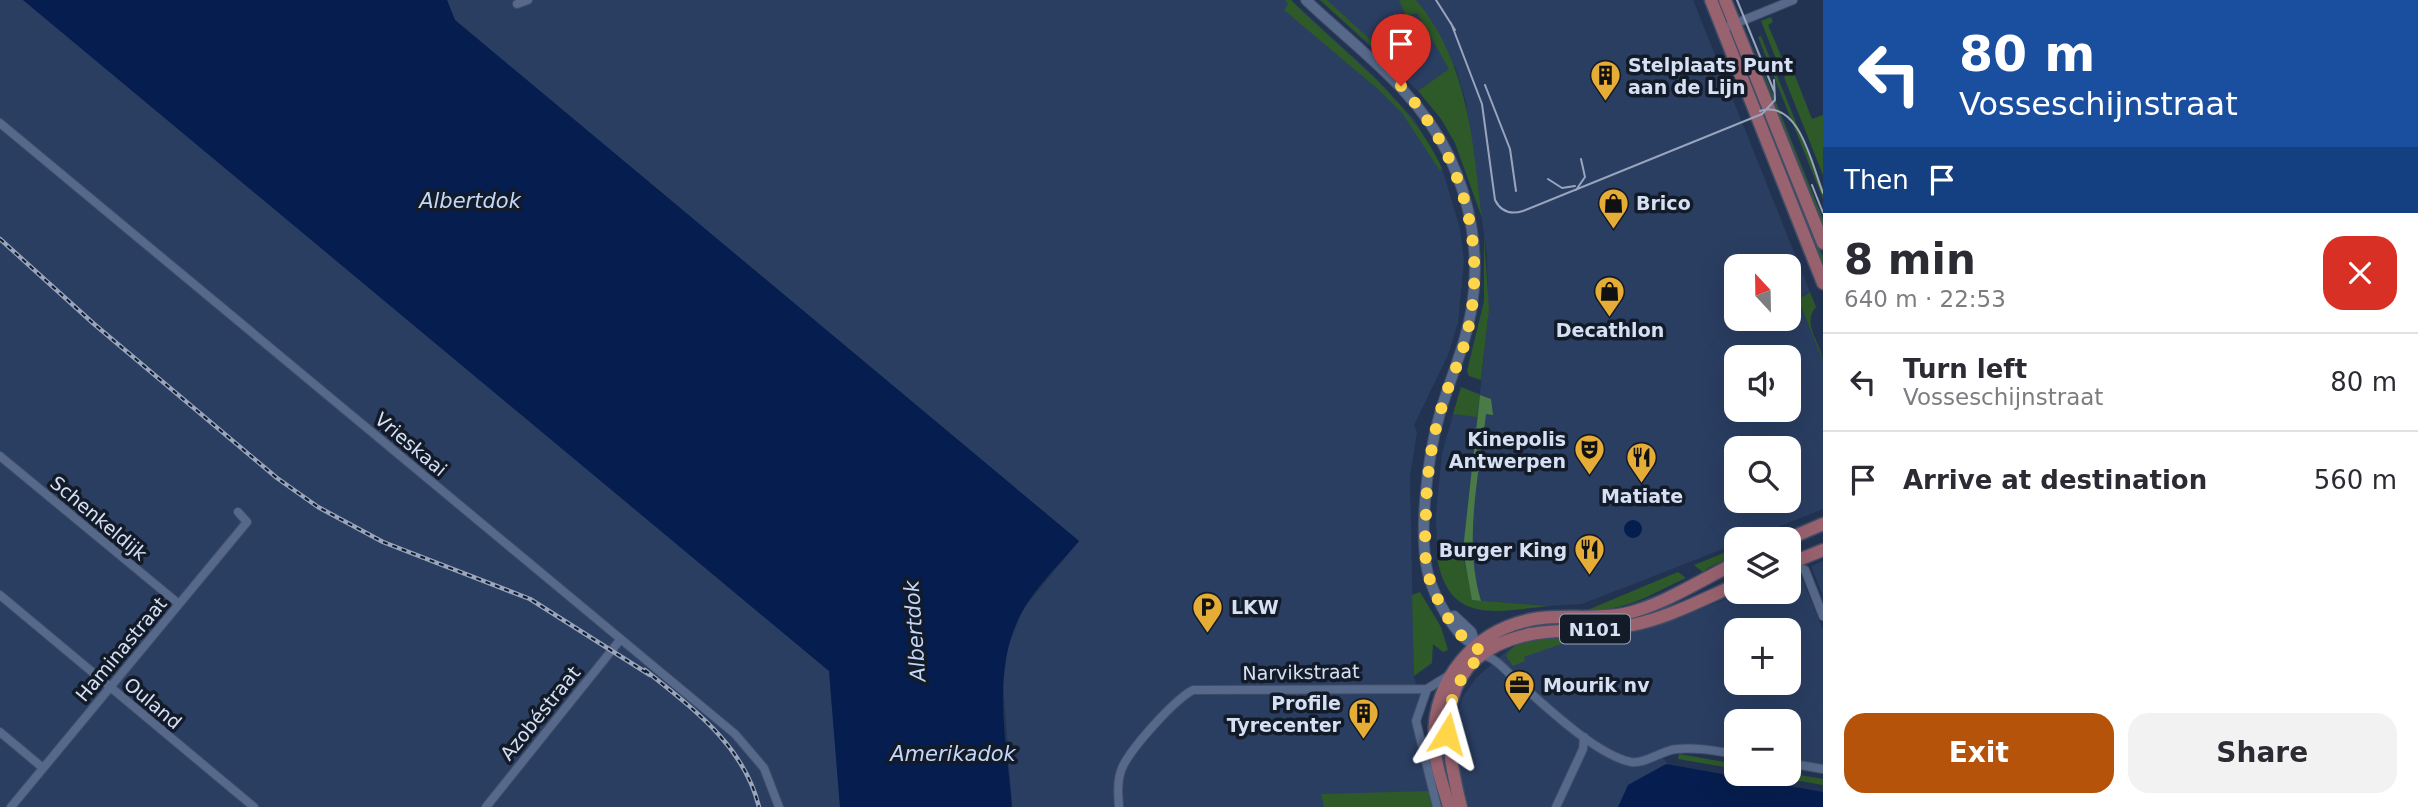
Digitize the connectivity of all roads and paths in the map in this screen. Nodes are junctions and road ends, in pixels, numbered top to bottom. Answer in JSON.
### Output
{"nodes":[{"id":1,"x":528,"y":0,"type":"edge"},
{"id":2,"x":1306,"y":0,"type":"edge"},
{"id":3,"x":1711,"y":0,"type":"edge"},
{"id":4,"x":1725,"y":0,"type":"edge"},
{"id":5,"x":1793,"y":0,"type":"edge"},
{"id":6,"x":517,"y":4,"type":"dead end"},
{"id":7,"x":1735,"y":24,"type":"junction"},
{"id":8,"x":3,"y":126,"type":"edge"},
{"id":9,"x":0,"y":136,"type":"edge"},
{"id":10,"x":1823,"y":243,"type":"edge"},
{"id":11,"x":1823,"y":283,"type":"edge"},
{"id":12,"x":0,"y":456,"type":"edge"},
{"id":13,"x":238,"y":512,"type":"dead end"},
{"id":14,"x":1823,"y":524,"type":"edge"},
{"id":15,"x":1801,"y":533,"type":"edge"},
{"id":16,"x":1823,"y":550,"type":"edge"},
{"id":17,"x":1801,"y":559,"type":"edge"},
{"id":18,"x":1801,"y":568,"type":"edge"},
{"id":19,"x":1724,"y":569,"type":"edge"},
{"id":20,"x":1724,"y":590,"type":"edge"},
{"id":21,"x":0,"y":595,"type":"edge"},
{"id":22,"x":179,"y":604,"type":"junction"},
{"id":23,"x":1823,"y":616,"type":"edge"},
{"id":24,"x":621,"y":640,"type":"junction"},
{"id":25,"x":1480,"y":650,"type":"junction"},
{"id":26,"x":1449,"y":675,"type":"junction"},
{"id":27,"x":109,"y":687,"type":"junction"},
{"id":28,"x":1427,"y":689,"type":"junction"},
{"id":29,"x":1445,"y":702,"type":"junction"},
{"id":30,"x":0,"y":732,"type":"edge"},
{"id":31,"x":1584,"y":737,"type":"junction"},
{"id":32,"x":1724,"y":752,"type":"edge"},
{"id":33,"x":1801,"y":765,"type":"edge"},
{"id":34,"x":43,"y":768,"type":"junction"},
{"id":35,"x":1823,"y":769,"type":"edge"},
{"id":36,"x":11,"y":807,"type":"edge"},
{"id":37,"x":254,"y":807,"type":"edge"},
{"id":38,"x":486,"y":807,"type":"edge"},
{"id":39,"x":779,"y":807,"type":"edge"},
{"id":40,"x":1119,"y":807,"type":"edge"},
{"id":41,"x":1437,"y":807,"type":"edge"},
{"id":42,"x":1449,"y":807,"type":"edge"},
{"id":43,"x":1461,"y":807,"type":"edge"},
{"id":44,"x":1556,"y":807,"type":"edge"}],
"edges":[{"from":1,"to":6,"type":"street"},
{"from":2,"to":25,"type":"street"},
{"from":3,"to":7,"type":"main road"},
{"from":4,"to":7,"type":"main road"},
{"from":5,"to":7,"type":"street"},
{"from":7,"to":10,"type":"main road"},
{"from":7,"to":11,"type":"main road"},
{"from":8,"to":9,"type":"street"},
{"from":8,"to":24,"type":"street","name":"Vrieskaai"},
{"from":12,"to":22,"type":"street","name":"Schenkeldijk"},
{"from":13,"to":22,"type":"street","name":"Haminastraat"},
{"from":14,"to":15,"type":"main road"},
{"from":16,"to":17,"type":"main road"},
{"from":18,"to":23,"type":"street"},
{"from":19,"to":25,"type":"main road","number":"N101"},
{"from":20,"to":25,"type":"main road","number":"N101"},
{"from":21,"to":27,"type":"street","name":"Ouland"},
{"from":22,"to":27,"type":"street","name":"Haminastraat"},
{"from":24,"to":38,"type":"street","name":"Azobéstraat"},
{"from":24,"to":39,"type":"street","name":"Vrieskaai"},
{"from":25,"to":26,"type":"main road","number":"N101"},
{"from":25,"to":29,"type":"main road","number":"N101"},
{"from":25,"to":31,"type":"street"},
{"from":26,"to":28,"type":"street"},
{"from":26,"to":29,"type":"main road","number":"N101"},
{"from":27,"to":34,"type":"street","name":"Haminastraat"},
{"from":27,"to":37,"type":"street","name":"Ouland"},
{"from":28,"to":40,"type":"street","name":"Narvikstraat"},
{"from":28,"to":41,"type":"street"},
{"from":29,"to":42,"type":"main road","number":"N101"},
{"from":29,"to":43,"type":"main road","number":"N101"},
{"from":30,"to":34,"type":"street"},
{"from":31,"to":32,"type":"street"},
{"from":31,"to":44,"type":"street"},
{"from":33,"to":35,"type":"street"},
{"from":34,"to":36,"type":"street","name":"Haminastraat"}]}
